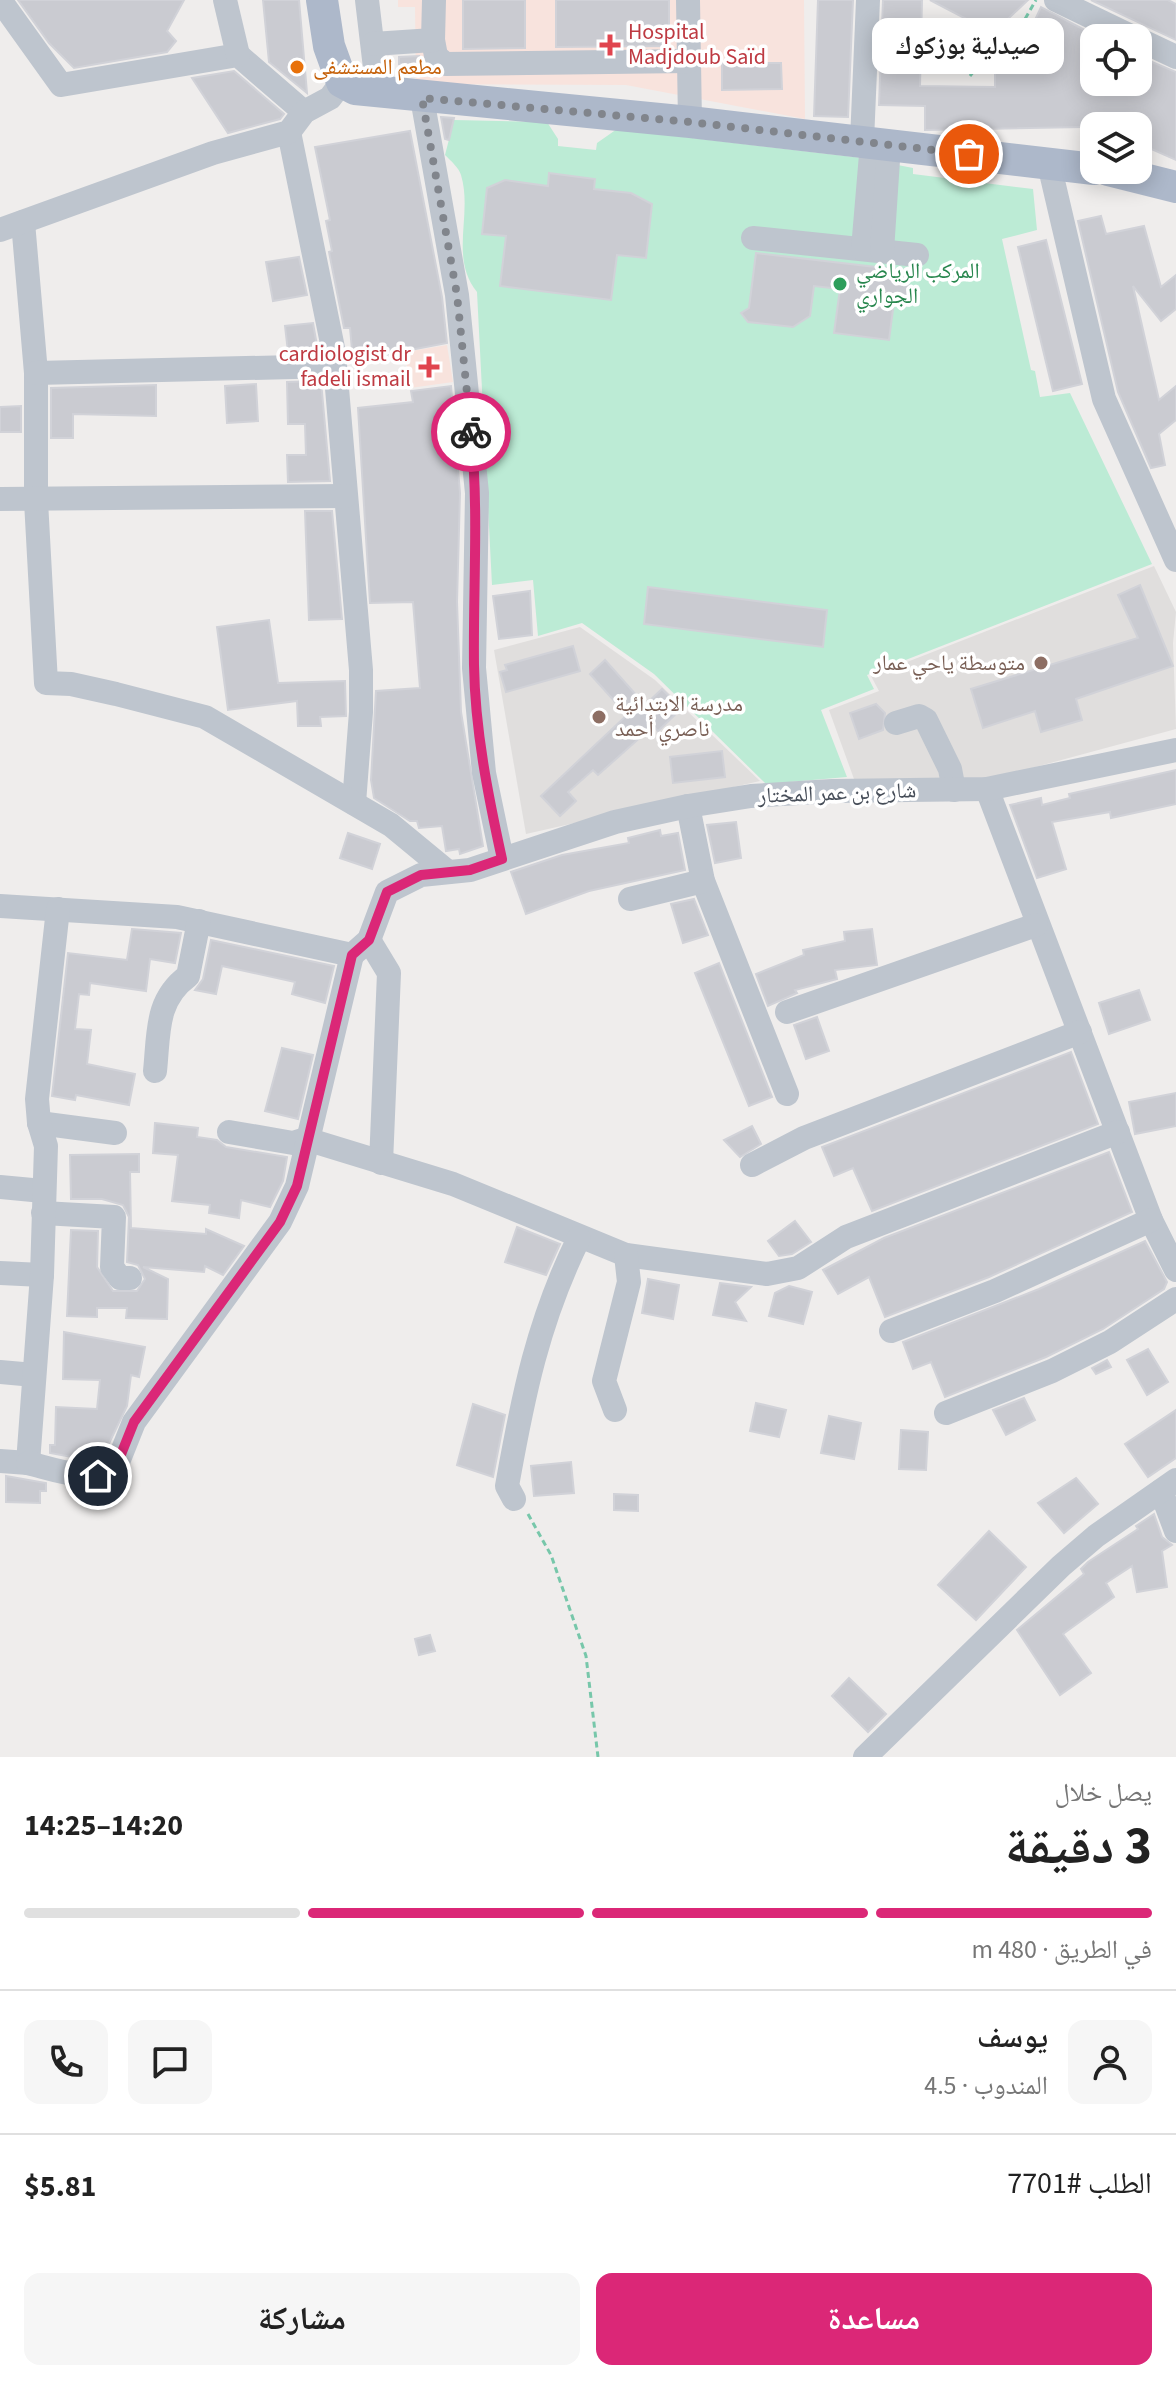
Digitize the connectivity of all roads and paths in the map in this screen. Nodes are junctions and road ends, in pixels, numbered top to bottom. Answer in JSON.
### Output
{"nodes":[{"id":1,"x":0,"y":0,"type":"edge"},
{"id":2,"x":225,"y":0,"type":"edge"},
{"id":3,"x":322,"y":0,"type":"edge"},
{"id":4,"x":367,"y":0,"type":"edge"},
{"id":5,"x":434,"y":0,"type":"edge"},
{"id":6,"x":688,"y":0,"type":"edge"},
{"id":7,"x":868,"y":0,"type":"edge"},
{"id":8,"x":1036,"y":0,"type":"edge"},
{"id":9,"x":1056,"y":0,"type":"edge"},
{"id":10,"x":1106,"y":24,"type":"edge"},
{"id":11,"x":433,"y":40,"type":"junction"},
{"id":12,"x":373,"y":44,"type":"junction"},
{"id":13,"x":1152,"y":46,"type":"edge"},
{"id":14,"x":238,"y":55,"type":"junction"},
{"id":15,"x":1176,"y":57,"type":"edge"},
{"id":16,"x":689,"y":61,"type":"junction"},
{"id":17,"x":970,"y":76,"type":"dead end"},
{"id":18,"x":342,"y":82,"type":"junction"},
{"id":19,"x":378,"y":93,"type":"junction"},
{"id":20,"x":422,"y":98,"type":"junction"},
{"id":21,"x":304,"y":112,"type":"junction"},
{"id":22,"x":690,"y":122,"type":"junction"},
{"id":23,"x":289,"y":132,"type":"junction"},
{"id":24,"x":874,"y":143,"type":"junction"},
{"id":25,"x":1049,"y":164,"type":"junction"},
{"id":26,"x":1080,"y":167,"type":"edge"},
{"id":27,"x":1152,"y":181,"type":"edge"},
{"id":28,"x":1176,"y":187,"type":"edge"},
{"id":29,"x":12,"y":226,"type":"edge"},
{"id":30,"x":753,"y":238,"type":"dead end"},
{"id":31,"x":873,"y":250,"type":"junction"},
{"id":32,"x":917,"y":255,"type":"dead end"},
{"id":33,"x":335,"y":366,"type":"junction"},
{"id":34,"x":36,"y":373,"type":"junction"},
{"id":35,"x":345,"y":496,"type":"junction"},
{"id":36,"x":37,"y":497,"type":"junction"},
{"id":37,"x":0,"y":499,"type":"edge"},
{"id":38,"x":1176,"y":560,"type":"edge"},
{"id":39,"x":896,"y":723,"type":"dead end"},
{"id":40,"x":1176,"y":750,"type":"edge"},
{"id":41,"x":987,"y":789,"type":"junction"},
{"id":42,"x":954,"y":790,"type":"junction"},
{"id":43,"x":354,"y":803,"type":"junction"},
{"id":44,"x":688,"y":806,"type":"junction"},
{"id":45,"x":502,"y":859,"type":"junction"},
{"id":46,"x":448,"y":872,"type":"junction"},
{"id":47,"x":703,"y":881,"type":"junction"},
{"id":48,"x":630,"y":899,"type":"dead end"},
{"id":49,"x":0,"y":906,"type":"edge"},
{"id":50,"x":58,"y":909,"type":"junction"},
{"id":51,"x":199,"y":921,"type":"junction"},
{"id":52,"x":1036,"y":925,"type":"junction"},
{"id":53,"x":361,"y":948,"type":"junction"},
{"id":54,"x":787,"y":1012,"type":"dead end"},
{"id":55,"x":1080,"y":1032,"type":"junction"},
{"id":56,"x":155,"y":1071,"type":"dead end"},
{"id":57,"x":787,"y":1094,"type":"dead end"},
{"id":58,"x":39,"y":1123,"type":"junction"},
{"id":59,"x":229,"y":1132,"type":"dead end"},
{"id":60,"x":1118,"y":1132,"type":"junction"},
{"id":61,"x":115,"y":1133,"type":"dead end"},
{"id":62,"x":306,"y":1139,"type":"junction"},
{"id":63,"x":381,"y":1163,"type":"junction"},
{"id":64,"x":752,"y":1165,"type":"dead end"},
{"id":65,"x":0,"y":1187,"type":"edge"},
{"id":66,"x":43,"y":1202,"type":"junction"},
{"id":67,"x":1151,"y":1220,"type":"junction"},
{"id":68,"x":579,"y":1238,"type":"junction"},
{"id":69,"x":626,"y":1255,"type":"junction"},
{"id":70,"x":1176,"y":1270,"type":"edge"},
{"id":71,"x":0,"y":1273,"type":"edge"},
{"id":72,"x":42,"y":1275,"type":"junction"},
{"id":73,"x":130,"y":1278,"type":"dead end"},
{"id":74,"x":1176,"y":1299,"type":"edge"},
{"id":75,"x":891,"y":1331,"type":"dead end"},
{"id":76,"x":0,"y":1372,"type":"edge"},
{"id":77,"x":34,"y":1375,"type":"junction"},
{"id":78,"x":615,"y":1410,"type":"dead end"},
{"id":79,"x":946,"y":1413,"type":"dead end"},
{"id":80,"x":0,"y":1461,"type":"edge"},
{"id":81,"x":28,"y":1463,"type":"junction"},
{"id":82,"x":1168,"y":1485,"type":"edge"},
{"id":83,"x":514,"y":1499,"type":"joint"},
{"id":84,"x":1176,"y":1531,"type":"edge"},
{"id":85,"x":598,"y":1757,"type":"edge"},
{"id":86,"x":865,"y":1757,"type":"edge"}],
"edges":[{"from":1,"to":14,"type":"street"},
{"from":2,"to":14,"type":"street"},
{"from":3,"to":18,"type":"main road"},
{"from":4,"to":12,"type":"street"},
{"from":5,"to":11,"type":"street"},
{"from":6,"to":16,"type":"street"},
{"from":7,"to":24,"type":"street"},
{"from":8,"to":17,"type":"path"},
{"from":9,"to":10,"type":"street"},
{"from":11,"to":12,"type":"street"},
{"from":11,"to":16,"type":"street"},
{"from":12,"to":19,"type":"street"},
{"from":13,"to":15,"type":"street"},
{"from":14,"to":21,"type":"street"},
{"from":16,"to":22,"type":"street"},
{"from":18,"to":19,"type":"main road"},
{"from":18,"to":21,"type":"street"},
{"from":19,"to":20,"type":"main road"},
{"from":20,"to":22,"type":"main road"},
{"from":20,"to":45,"type":"street"},
{"from":21,"to":23,"type":"street"},
{"from":22,"to":24,"type":"main road"},
{"from":23,"to":29,"type":"street"},
{"from":23,"to":33,"type":"street"},
{"from":24,"to":25,"type":"main road"},
{"from":24,"to":31,"type":"street"},
{"from":25,"to":26,"type":"main road"},
{"from":25,"to":38,"type":"street"},
{"from":27,"to":28,"type":"main road"},
{"from":29,"to":34,"type":"street"},
{"from":30,"to":31,"type":"street"},
{"from":31,"to":32,"type":"street"},
{"from":33,"to":34,"type":"street"},
{"from":33,"to":35,"type":"street"},
{"from":34,"to":36,"type":"street"},
{"from":35,"to":36,"type":"street"},
{"from":35,"to":43,"type":"street"},
{"from":36,"to":37,"type":"street"},
{"from":36,"to":43,"type":"street"},
{"from":39,"to":42,"type":"street"},
{"from":40,"to":41,"type":"street","name":"شارع بن عمر المختار"},
{"from":41,"to":42,"type":"street","name":"شارع بن عمر المختار"},
{"from":41,"to":52,"type":"street"},
{"from":42,"to":44,"type":"street","name":"شارع بن عمر المختار"},
{"from":43,"to":46,"type":"street"},
{"from":44,"to":45,"type":"street","name":"شارع بن عمر المختار"},
{"from":44,"to":47,"type":"street"},
{"from":45,"to":46,"type":"street","name":"شارع بن عمر المختار"},
{"from":46,"to":53,"type":"street","name":"شارع بن عمر المختار"},
{"from":47,"to":48,"type":"street"},
{"from":47,"to":57,"type":"street"},
{"from":49,"to":50,"type":"street"},
{"from":50,"to":51,"type":"street"},
{"from":50,"to":58,"type":"street"},
{"from":51,"to":53,"type":"street"},
{"from":51,"to":56,"type":"street"},
{"from":52,"to":54,"type":"street"},
{"from":52,"to":55,"type":"street"},
{"from":53,"to":62,"type":"street"},
{"from":53,"to":63,"type":"street"},
{"from":55,"to":60,"type":"street"},
{"from":55,"to":64,"type":"street"},
{"from":58,"to":61,"type":"street"},
{"from":58,"to":66,"type":"street"},
{"from":59,"to":62,"type":"street"},
{"from":60,"to":67,"type":"street"},
{"from":60,"to":69,"type":"street"},
{"from":62,"to":63,"type":"street"},
{"from":62,"to":81,"type":"street"},
{"from":63,"to":68,"type":"street"},
{"from":65,"to":66,"type":"street"},
{"from":66,"to":72,"type":"street"},
{"from":66,"to":73,"type":"street"},
{"from":67,"to":70,"type":"street"},
{"from":67,"to":75,"type":"street"},
{"from":68,"to":69,"type":"street"},
{"from":68,"to":83,"type":"street"},
{"from":69,"to":78,"type":"street"},
{"from":71,"to":72,"type":"street"},
{"from":72,"to":77,"type":"street"},
{"from":74,"to":79,"type":"street"},
{"from":76,"to":77,"type":"street"},
{"from":77,"to":81,"type":"street"},
{"from":80,"to":81,"type":"street"},
{"from":82,"to":84,"type":"street"},
{"from":82,"to":86,"type":"street"},
{"from":83,"to":85,"type":"path"}]}
